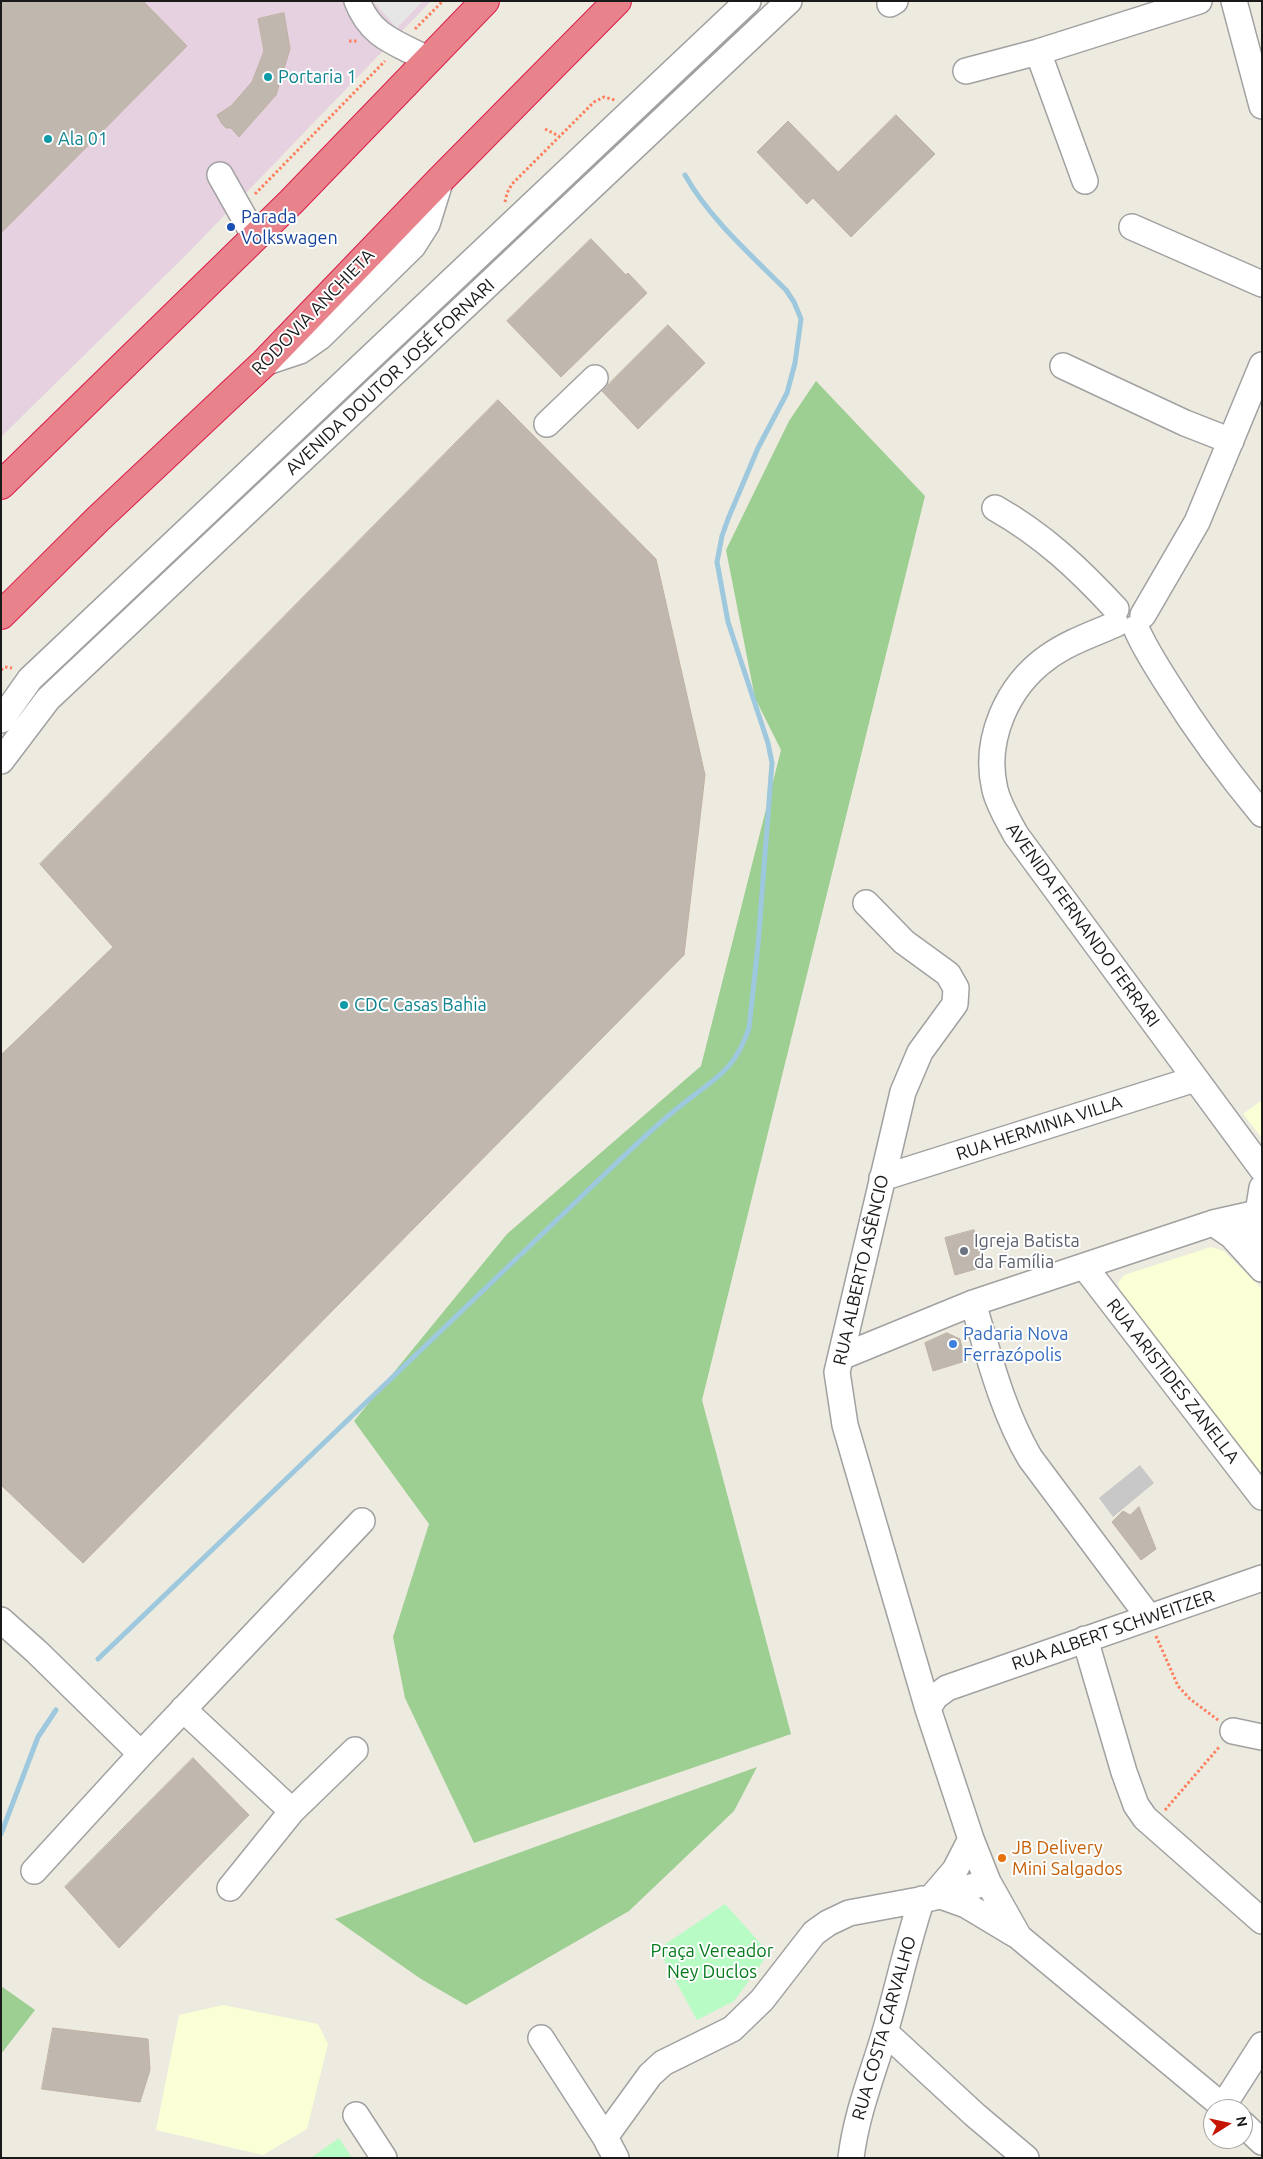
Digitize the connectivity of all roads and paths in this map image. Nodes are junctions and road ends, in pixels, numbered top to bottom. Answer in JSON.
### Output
{"nodes":[{"id":1,"x":357,"y":1,"type":"edge"},
{"id":2,"x":443,"y":1,"type":"edge"},
{"id":3,"x":486,"y":1,"type":"edge"},
{"id":4,"x":617,"y":1,"type":"edge"},
{"id":5,"x":748,"y":1,"type":"edge"},
{"id":6,"x":789,"y":1,"type":"edge"},
{"id":7,"x":1199,"y":1,"type":"edge"},
{"id":8,"x":1234,"y":1,"type":"edge"},
{"id":9,"x":400,"y":45,"type":"junction"},
{"id":10,"x":1038,"y":52,"type":"junction"},
{"id":11,"x":427,"y":59,"type":"junction"},
{"id":12,"x":966,"y":71,"type":"dead end"},
{"id":13,"x":1262,"y":106,"type":"edge"},
{"id":14,"x":630,"y":114,"type":"junction"},
{"id":15,"x":545,"y":129,"type":"dead end"},
{"id":16,"x":559,"y":136,"type":"junction"},
{"id":17,"x":220,"y":175,"type":"dead end"},
{"id":18,"x":267,"y":180,"type":"dead end"},
{"id":19,"x":1085,"y":180,"type":"dead end"},
{"id":20,"x":513,"y":222,"type":"junction"},
{"id":21,"x":1132,"y":227,"type":"dead end"},
{"id":22,"x":255,"y":238,"type":"junction"},
{"id":23,"x":1262,"y":284,"type":"edge"},
{"id":24,"x":1262,"y":365,"type":"edge"},
{"id":25,"x":1063,"y":366,"type":"dead end"},
{"id":26,"x":595,"y":378,"type":"dead end"},
{"id":27,"x":548,"y":424,"type":"dead end"},
{"id":28,"x":1231,"y":441,"type":"junction"},
{"id":29,"x":5,"y":482,"type":"edge"},
{"id":30,"x":995,"y":508,"type":"dead end"},
{"id":31,"x":1,"y":614,"type":"edge"},
{"id":32,"x":1129,"y":616,"type":"junction"},
{"id":33,"x":1,"y":720,"type":"edge"},
{"id":34,"x":1,"y":761,"type":"edge"},
{"id":35,"x":1262,"y":814,"type":"edge"},
{"id":36,"x":866,"y":903,"type":"dead end"},
{"id":37,"x":1195,"y":1079,"type":"junction"},
{"id":38,"x":1261,"y":1176,"type":"edge"},
{"id":39,"x":882,"y":1178,"type":"junction"},
{"id":40,"x":1260,"y":1212,"type":"edge"},
{"id":41,"x":1213,"y":1223,"type":"junction"},
{"id":42,"x":1262,"y":1257,"type":"edge"},
{"id":43,"x":1084,"y":1266,"type":"junction"},
{"id":44,"x":1262,"y":1269,"type":"edge"},
{"id":45,"x":973,"y":1303,"type":"junction"},
{"id":46,"x":841,"y":1357,"type":"junction"},
{"id":47,"x":1262,"y":1496,"type":"edge"},
{"id":48,"x":362,"y":1521,"type":"dead end"},
{"id":49,"x":1259,"y":1582,"type":"edge"},
{"id":50,"x":1148,"y":1616,"type":"junction"},
{"id":51,"x":1,"y":1620,"type":"edge"},
{"id":52,"x":1085,"y":1639,"type":"junction"},
{"id":53,"x":1161,"y":1648,"type":"dead end"},
{"id":54,"x":916,"y":1665,"type":"junction"},
{"id":55,"x":964,"y":1682,"type":"junction"},
{"id":56,"x":928,"y":1708,"type":"junction"},
{"id":57,"x":183,"y":1709,"type":"junction"},
{"id":58,"x":1224,"y":1724,"type":"joint"},
{"id":59,"x":1262,"y":1737,"type":"edge"},
{"id":60,"x":355,"y":1750,"type":"dead end"},
{"id":61,"x":1215,"y":1751,"type":"dead end"},
{"id":62,"x":141,"y":1754,"type":"junction"},
{"id":63,"x":948,"y":1769,"type":"junction"},
{"id":64,"x":292,"y":1811,"type":"junction"},
{"id":65,"x":1152,"y":1825,"type":"junction"},
{"id":66,"x":971,"y":1839,"type":"junction"},
{"id":67,"x":34,"y":1872,"type":"dead end"},
{"id":68,"x":988,"y":1882,"type":"junction"},
{"id":69,"x":230,"y":1888,"type":"dead end"},
{"id":70,"x":932,"y":1897,"type":"junction"},
{"id":71,"x":1262,"y":1921,"type":"edge"},
{"id":72,"x":1019,"y":1937,"type":"junction"},
{"id":73,"x":885,"y":2032,"type":"junction"},
{"id":74,"x":541,"y":2038,"type":"dead end"},
{"id":75,"x":1262,"y":2045,"type":"edge"},
{"id":76,"x":1214,"y":2099,"type":"edge"},
{"id":77,"x":1229,"y":2099,"type":"edge"},
{"id":78,"x":356,"y":2115,"type":"dead end"},
{"id":79,"x":610,"y":2147,"type":"edge"},
{"id":80,"x":384,"y":2158,"type":"edge"},
{"id":81,"x":851,"y":2158,"type":"edge"},
{"id":82,"x":1026,"y":2158,"type":"edge"}],
"edges":[{"from":1,"to":9,"type":"street"},
{"from":2,"to":9,"type":"path"},
{"from":3,"to":11,"type":"highway"},
{"from":4,"to":31,"type":"highway","name":"RODOVIA ANCHIETA"},
{"from":5,"to":14,"type":"street","name":"AVENIDA DOUTOR JOSÉ FORNARI"},
{"from":6,"to":34,"type":"street","name":"AVENIDA DOUTOR JOSÉ FORNARI"},
{"from":7,"to":10,"type":"street"},
{"from":8,"to":13,"type":"street"},
{"from":9,"to":11,"type":"street"},
{"from":9,"to":18,"type":"path"},
{"from":10,"to":12,"type":"street"},
{"from":10,"to":19,"type":"street"},
{"from":11,"to":22,"type":"highway"},
{"from":14,"to":16,"type":"path"},
{"from":14,"to":20,"type":"street","name":"AVENIDA DOUTOR JOSÉ FORNARI"},
{"from":15,"to":16,"type":"path"},
{"from":16,"to":20,"type":"path"},
{"from":17,"to":22,"type":"street"},
{"from":20,"to":33,"type":"street","name":"AVENIDA DOUTOR JOSÉ FORNARI"},
{"from":21,"to":23,"type":"street"},
{"from":22,"to":29,"type":"highway"},
{"from":24,"to":28,"type":"street"},
{"from":25,"to":28,"type":"street"},
{"from":26,"to":27,"type":"street"},
{"from":28,"to":32,"type":"street","name":"AVENIDA FERNANDO FERRARI"},
{"from":30,"to":32,"type":"street"},
{"from":32,"to":35,"type":"street"},
{"from":32,"to":37,"type":"street","name":"AVENIDA FERNANDO FERRARI"},
{"from":36,"to":39,"type":"street","name":"RUA ALBERTO ASÊNCIO"},
{"from":37,"to":38,"type":"street","name":"AVENIDA FERNANDO FERRARI"},
{"from":37,"to":39,"type":"street","name":"RUA HERMINIA VILLA"},
{"from":38,"to":40,"type":"street","name":"AVENIDA FERNANDO FERRARI"},
{"from":39,"to":46,"type":"street","name":"RUA ALBERTO ASÊNCIO"},
{"from":40,"to":41,"type":"street"},
{"from":40,"to":42,"type":"street","name":"AVENIDA FERNANDO FERRARI"},
{"from":41,"to":43,"type":"street"},
{"from":41,"to":44,"type":"street"},
{"from":43,"to":45,"type":"street"},
{"from":43,"to":47,"type":"street","name":"RUA ARISTIDES ZANELLA"},
{"from":45,"to":46,"type":"street"},
{"from":45,"to":50,"type":"street"},
{"from":46,"to":54,"type":"street","name":"RUA ALBERTO ASÊNCIO"},
{"from":48,"to":57,"type":"street"},
{"from":49,"to":50,"type":"street","name":"RUA ALBERT SCHWEITZER"},
{"from":50,"to":52,"type":"street","name":"RUA ALBERT SCHWEITZER"},
{"from":51,"to":62,"type":"street"},
{"from":52,"to":55,"type":"street","name":"RUA ALBERT SCHWEITZER"},
{"from":52,"to":65,"type":"street"},
{"from":53,"to":58,"type":"path"},
{"from":54,"to":55,"type":"street","name":"RUA ALBERT SCHWEITZER"},
{"from":54,"to":56,"type":"street","name":"RUA ALBERTO ASÊNCIO"},
{"from":55,"to":56,"type":"street","name":"RUA ALBERT SCHWEITZER"},
{"from":55,"to":63,"type":"street","name":"RUA ALBERTO ASÊNCIO"},
{"from":56,"to":63,"type":"street","name":"RUA ALBERTO ASÊNCIO"},
{"from":57,"to":62,"type":"street"},
{"from":57,"to":64,"type":"street"},
{"from":58,"to":59,"type":"street"},
{"from":60,"to":64,"type":"street"},
{"from":61,"to":65,"type":"path"},
{"from":62,"to":67,"type":"street"},
{"from":63,"to":66,"type":"street","name":"RUA ALBERTO ASÊNCIO"},
{"from":64,"to":69,"type":"street"},
{"from":65,"to":71,"type":"street"},
{"from":66,"to":68,"type":"street","name":"RUA ALBERTO ASÊNCIO"},
{"from":66,"to":70,"type":"street"},
{"from":68,"to":70,"type":"street"},
{"from":68,"to":72,"type":"street","name":"RUA ALBERTO ASÊNCIO"},
{"from":70,"to":72,"type":"street"},
{"from":70,"to":73,"type":"street","name":"RUA COSTA CARVALHO"},
{"from":70,"to":79,"type":"street"},
{"from":72,"to":76,"type":"street"},
{"from":73,"to":81,"type":"street","name":"RUA COSTA CARVALHO"},
{"from":73,"to":82,"type":"street"},
{"from":74,"to":79,"type":"street"},
{"from":75,"to":77,"type":"street"},
{"from":78,"to":80,"type":"street"}]}
